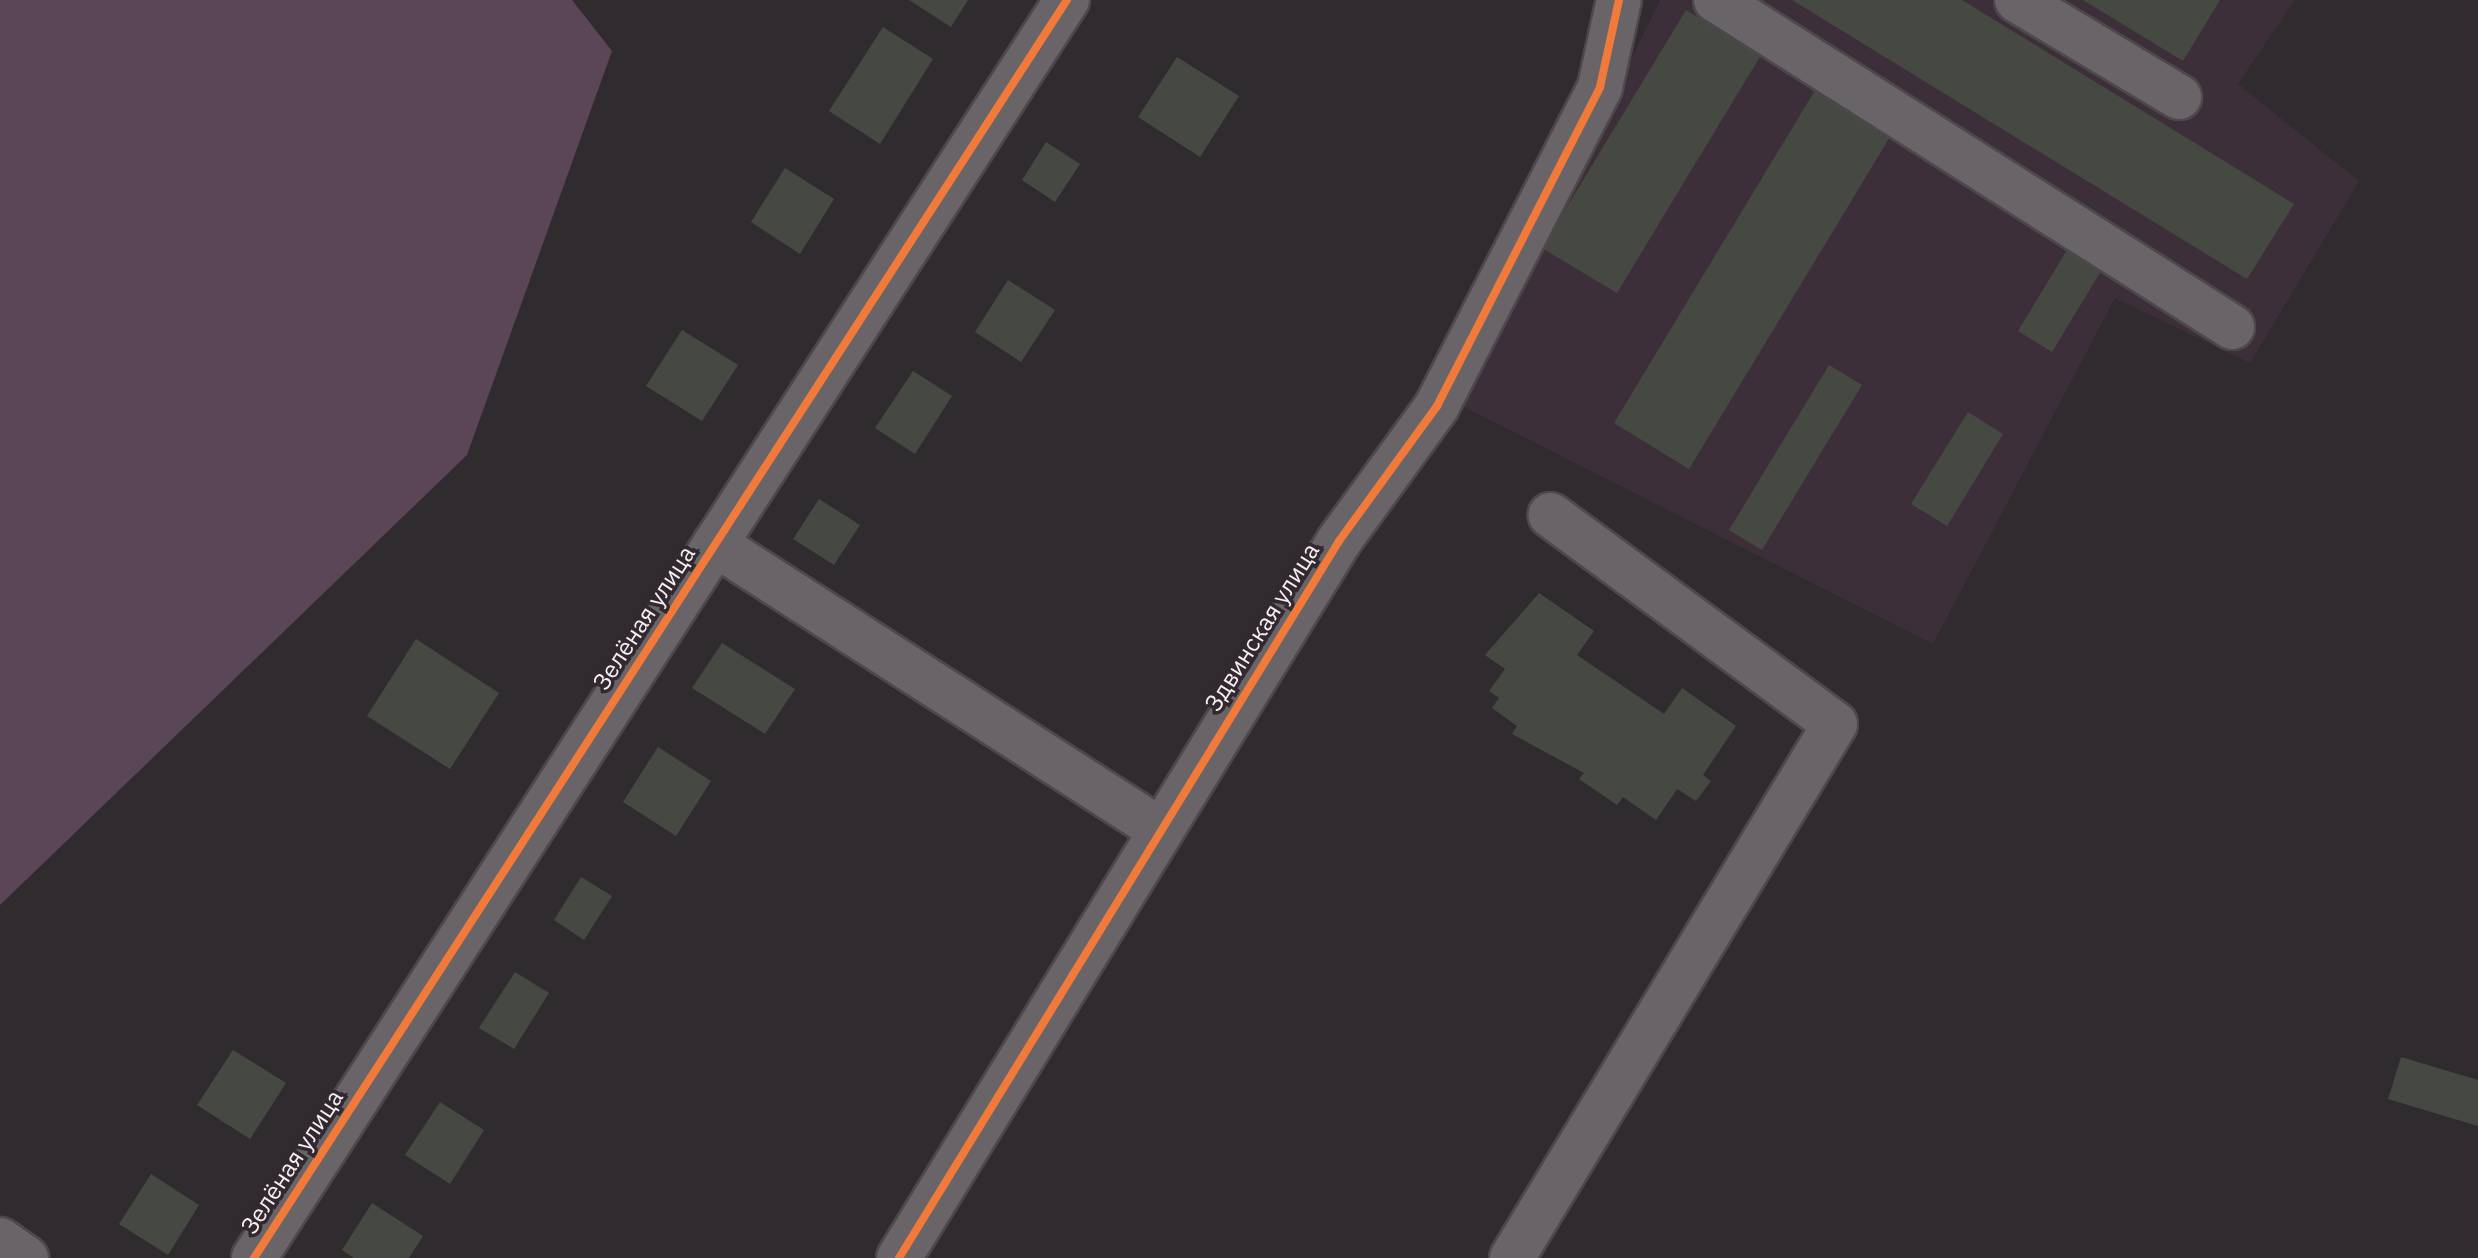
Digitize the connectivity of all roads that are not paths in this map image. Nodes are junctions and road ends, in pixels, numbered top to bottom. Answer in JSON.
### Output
{"nodes":[{"id":1,"x":1067,"y":0,"type":"edge"},
{"id":2,"x":1619,"y":0,"type":"edge"},
{"id":3,"x":1716,"y":0,"type":"edge"},
{"id":4,"x":2017,"y":0,"type":"edge"},
{"id":5,"x":2179,"y":97,"type":"dead end"},
{"id":6,"x":2232,"y":327,"type":"dead end"},
{"id":7,"x":1550,"y":515,"type":"dead end"},
{"id":8,"x":715,"y":544,"type":"junction"},
{"id":9,"x":1159,"y":829,"type":"junction"},
{"id":10,"x":0,"y":1240,"type":"edge"},
{"id":11,"x":26,"y":1258,"type":"edge"},
{"id":12,"x":254,"y":1258,"type":"edge"},
{"id":13,"x":899,"y":1258,"type":"edge"},
{"id":14,"x":1512,"y":1258,"type":"edge"}],
"edges":[{"from":1,"to":8,"type":"street","name":"Зелёная улица"},
{"from":2,"to":9,"type":"street","name":"Здвинская улица"},
{"from":3,"to":6,"type":"street"},
{"from":4,"to":5,"type":"street"},
{"from":7,"to":14,"type":"street"},
{"from":8,"to":9,"type":"street"},
{"from":8,"to":12,"type":"street","name":"Зелёная улица"},
{"from":9,"to":13,"type":"street","name":"Здвинская улица"},
{"from":10,"to":11,"type":"street"}]}
